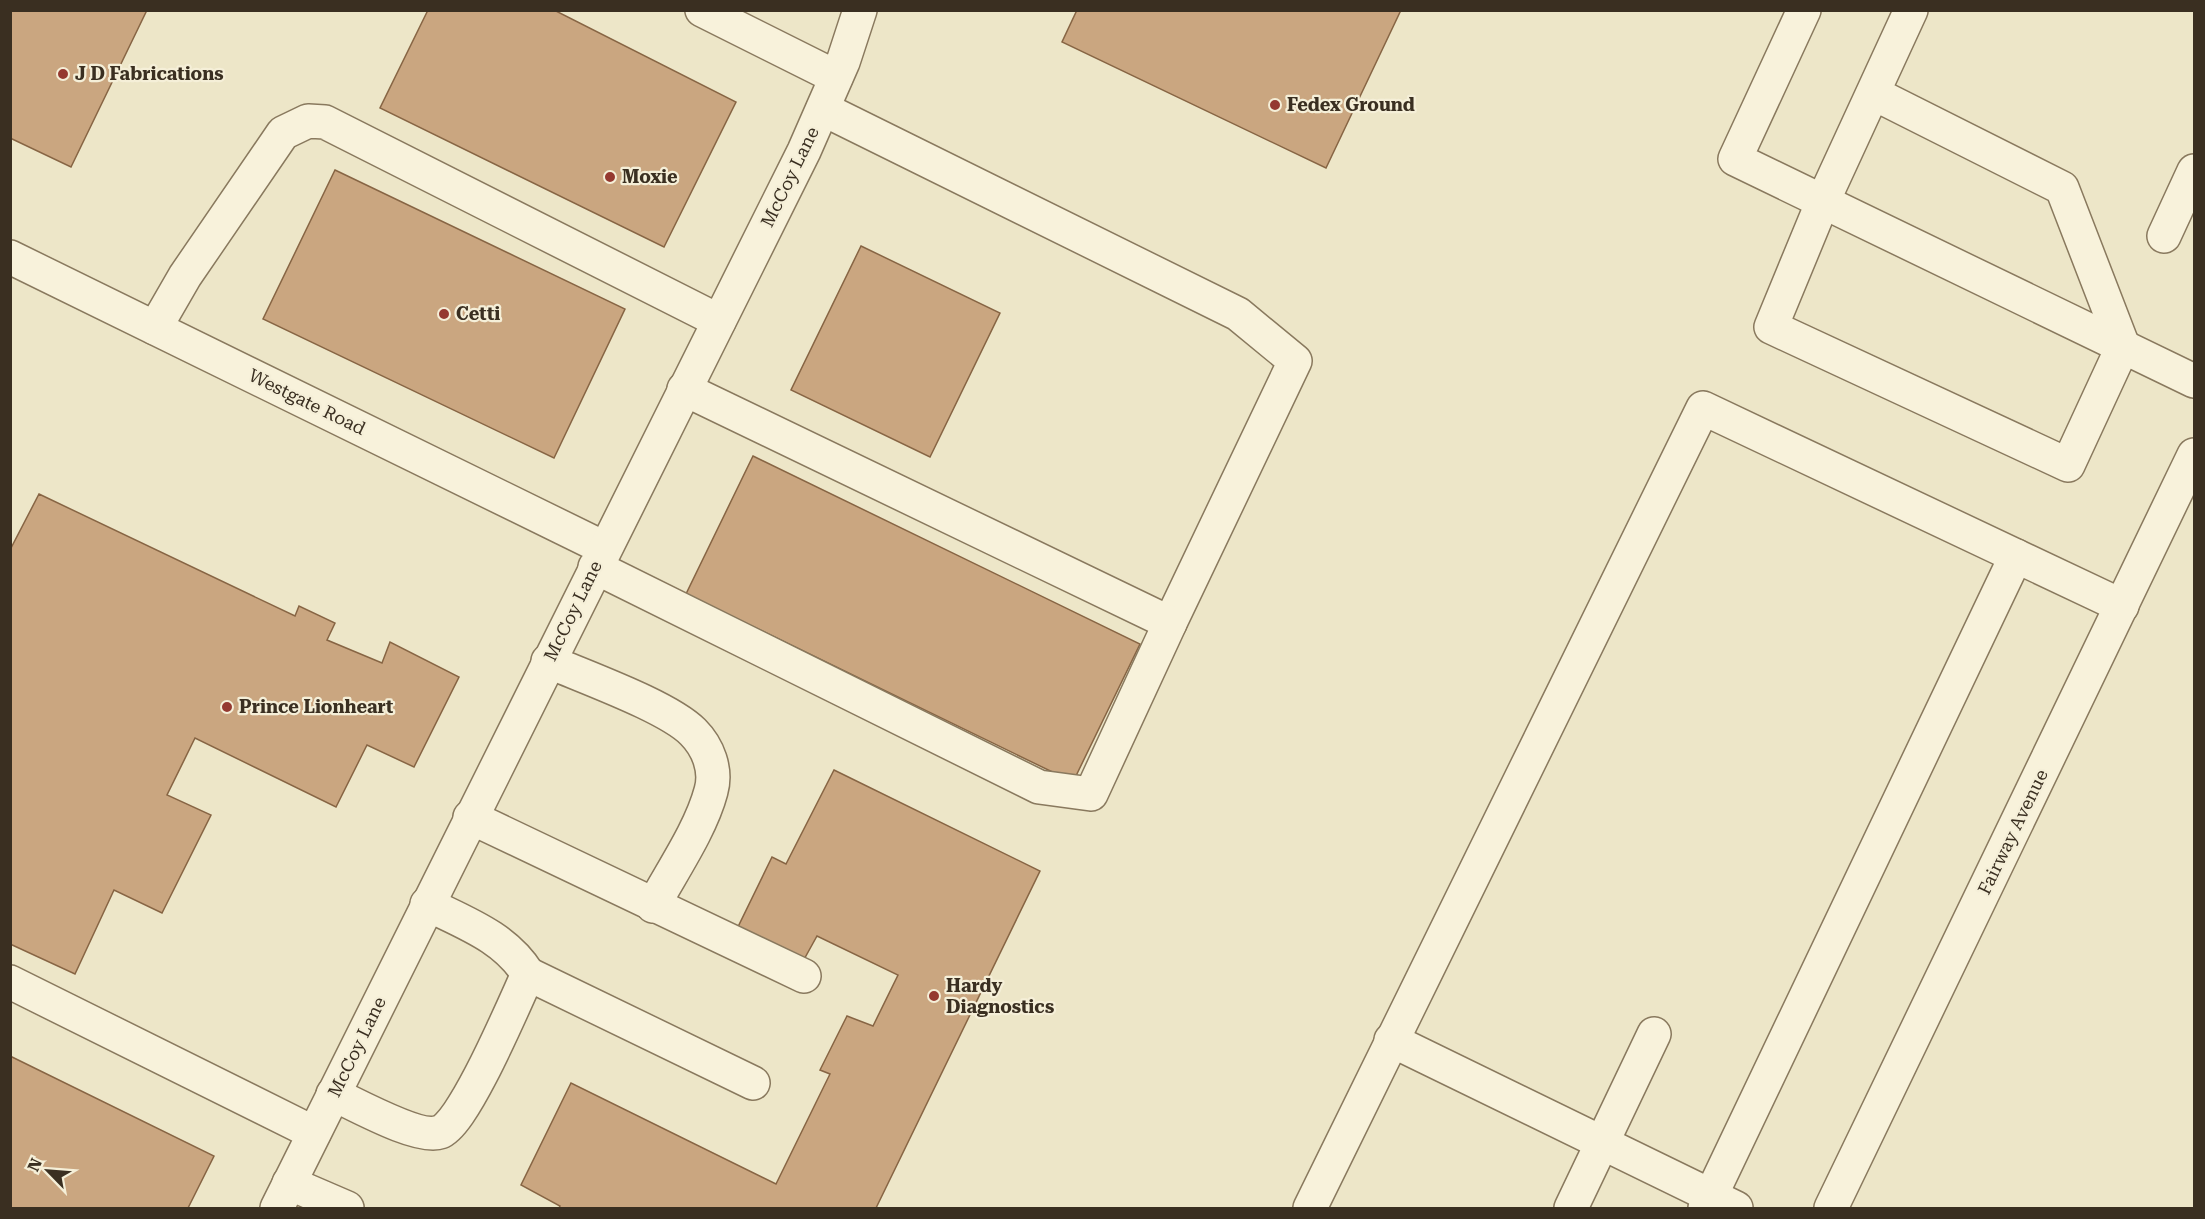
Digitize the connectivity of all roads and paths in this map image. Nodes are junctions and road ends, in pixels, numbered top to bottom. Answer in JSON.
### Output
{"nodes":[{"id":1,"x":702,"y":10,"type":"edge"},
{"id":2,"x":860,"y":10,"type":"edge"},
{"id":3,"x":1804,"y":10,"type":"edge"},
{"id":4,"x":1911,"y":10,"type":"edge"},
{"id":5,"x":836,"y":77,"type":"junction"},
{"id":6,"x":1873,"y":93,"type":"junction"},
{"id":7,"x":823,"y":109,"type":"junction"},
{"id":8,"x":2194,"y":171,"type":"edge"},
{"id":9,"x":1823,"y":201,"type":"junction"},
{"id":10,"x":2164,"y":236,"type":"dead end"},
{"id":11,"x":10,"y":257,"type":"edge"},
{"id":12,"x":719,"y":321,"type":"junction"},
{"id":13,"x":155,"y":328,"type":"junction"},
{"id":14,"x":2122,"y":346,"type":"junction"},
{"id":15,"x":2194,"y":381,"type":"edge"},
{"id":16,"x":684,"y":389,"type":"junction"},
{"id":17,"x":2194,"y":455,"type":"edge"},
{"id":18,"x":2016,"y":556,"type":"junction"},
{"id":19,"x":599,"y":557,"type":"junction"},
{"id":20,"x":2122,"y":606,"type":"junction"},
{"id":21,"x":1170,"y":623,"type":"junction"},
{"id":22,"x":548,"y":661,"type":"junction"},
{"id":23,"x":470,"y":817,"type":"junction"},
{"id":24,"x":428,"y":904,"type":"junction"},
{"id":25,"x":653,"y":906,"type":"junction"},
{"id":26,"x":528,"y":974,"type":"junction"},
{"id":27,"x":804,"y":976,"type":"dead end"},
{"id":28,"x":10,"y":982,"type":"edge"},
{"id":29,"x":1654,"y":1034,"type":"dead end"},
{"id":30,"x":1391,"y":1040,"type":"junction"},
{"id":31,"x":753,"y":1083,"type":"dead end"},
{"id":32,"x":333,"y":1094,"type":"junction"},
{"id":33,"x":315,"y":1133,"type":"junction"},
{"id":34,"x":1601,"y":1143,"type":"junction"},
{"id":35,"x":283,"y":1196,"type":"edge"},
{"id":36,"x":1717,"y":1205,"type":"edge"},
{"id":37,"x":346,"y":1209,"type":"edge"},
{"id":38,"x":1310,"y":1209,"type":"edge"},
{"id":39,"x":1571,"y":1209,"type":"edge"},
{"id":40,"x":1831,"y":1209,"type":"edge"}],
"edges":[{"from":1,"to":5,"type":"street"},
{"from":2,"to":5,"type":"street","name":"McCoy Lane"},
{"from":3,"to":9,"type":"street"},
{"from":4,"to":6,"type":"street"},
{"from":5,"to":7,"type":"street","name":"McCoy Lane"},
{"from":6,"to":9,"type":"street"},
{"from":6,"to":14,"type":"street"},
{"from":7,"to":12,"type":"street","name":"McCoy Lane"},
{"from":7,"to":21,"type":"street"},
{"from":8,"to":10,"type":"street"},
{"from":9,"to":14,"type":"street"},
{"from":9,"to":14,"type":"street"},
{"from":11,"to":13,"type":"street","name":"Westgate Road"},
{"from":12,"to":13,"type":"street"},
{"from":12,"to":16,"type":"street","name":"McCoy Lane"},
{"from":13,"to":19,"type":"street","name":"Westgate Road"},
{"from":14,"to":15,"type":"street"},
{"from":16,"to":19,"type":"street","name":"McCoy Lane"},
{"from":16,"to":21,"type":"street"},
{"from":17,"to":20,"type":"street","name":"Fairway Avenue"},
{"from":18,"to":20,"type":"street"},
{"from":18,"to":30,"type":"street"},
{"from":18,"to":36,"type":"street"},
{"from":19,"to":21,"type":"street","name":"Westgate Road"},
{"from":19,"to":22,"type":"street","name":"McCoy Lane"},
{"from":20,"to":40,"type":"street","name":"Fairway Avenue"},
{"from":22,"to":23,"type":"street","name":"McCoy Lane"},
{"from":22,"to":25,"type":"street"},
{"from":23,"to":24,"type":"street","name":"McCoy Lane"},
{"from":23,"to":25,"type":"street"},
{"from":24,"to":26,"type":"street"},
{"from":24,"to":32,"type":"street","name":"McCoy Lane"},
{"from":25,"to":27,"type":"street"},
{"from":26,"to":31,"type":"street"},
{"from":26,"to":32,"type":"street"},
{"from":28,"to":33,"type":"street"},
{"from":29,"to":34,"type":"street"},
{"from":30,"to":34,"type":"street"},
{"from":30,"to":38,"type":"street"},
{"from":32,"to":33,"type":"street","name":"McCoy Lane"},
{"from":33,"to":35,"type":"street","name":"McCoy Lane"},
{"from":34,"to":36,"type":"street"},
{"from":34,"to":39,"type":"street"},
{"from":35,"to":37,"type":"street"}]}
